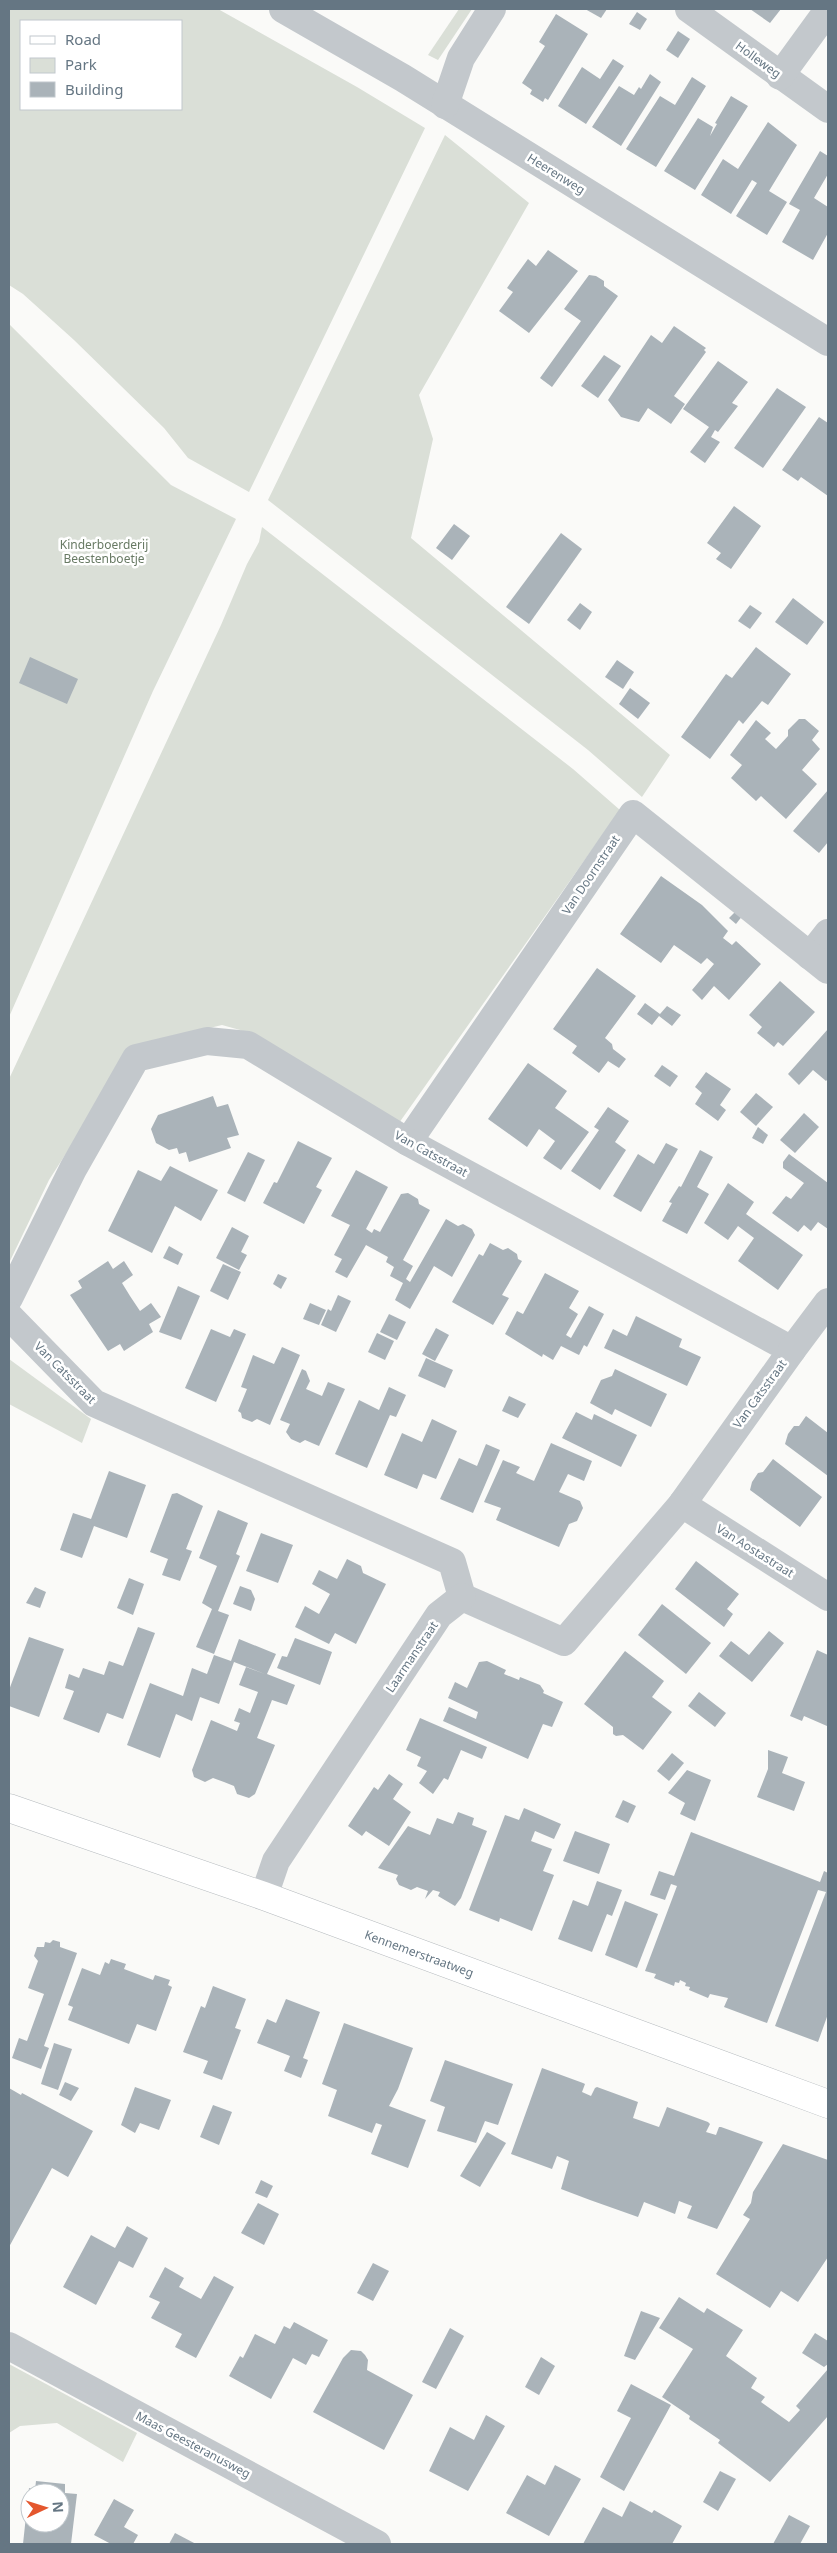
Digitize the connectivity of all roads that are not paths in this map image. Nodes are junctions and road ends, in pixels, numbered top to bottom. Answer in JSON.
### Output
{"nodes":[{"id":1,"x":283,"y":9,"type":"edge"},
{"id":2,"x":492,"y":9,"type":"edge"},
{"id":3,"x":689,"y":9,"type":"edge"},
{"id":4,"x":828,"y":10,"type":"edge"},
{"id":5,"x":780,"y":76,"type":"junction"},
{"id":6,"x":445,"y":105,"type":"junction"},
{"id":7,"x":828,"y":109,"type":"edge"},
{"id":8,"x":828,"y":342,"type":"edge"},
{"id":9,"x":828,"y":933,"type":"edge"},
{"id":10,"x":819,"y":963,"type":"edge"},
{"id":11,"x":408,"y":1142,"type":"junction"},
{"id":12,"x":9,"y":1298,"type":"edge"},
{"id":13,"x":828,"y":1302,"type":"edge"},
{"id":14,"x":9,"y":1316,"type":"edge"},
{"id":15,"x":792,"y":1350,"type":"junction"},
{"id":16,"x":682,"y":1504,"type":"junction"},
{"id":17,"x":828,"y":1597,"type":"edge"},
{"id":18,"x":462,"y":1598,"type":"junction"},
{"id":19,"x":9,"y":1808,"type":"edge"},
{"id":20,"x":264,"y":1896,"type":"junction"},
{"id":21,"x":828,"y":2104,"type":"edge"},
{"id":22,"x":9,"y":2346,"type":"edge"},
{"id":23,"x":377,"y":2544,"type":"edge"}],
"edges":[{"from":1,"to":6,"type":"street","name":"Heerenweg"},
{"from":2,"to":6,"type":"street"},
{"from":3,"to":5,"type":"street","name":"Holleweg"},
{"from":4,"to":5,"type":"street"},
{"from":5,"to":7,"type":"street","name":"Holleweg"},
{"from":6,"to":8,"type":"street","name":"Heerenweg"},
{"from":9,"to":10,"type":"street"},
{"from":10,"to":11,"type":"street","name":"Van Doornstraat"},
{"from":11,"to":12,"type":"street","name":"Van Catsstraat"},
{"from":11,"to":15,"type":"street","name":"Van Catsstraat"},
{"from":13,"to":15,"type":"street"},
{"from":14,"to":18,"type":"street","name":"Van Catsstraat"},
{"from":15,"to":16,"type":"street","name":"Van Catsstraat"},
{"from":16,"to":17,"type":"street","name":"Van Aostastraat"},
{"from":16,"to":18,"type":"street"},
{"from":18,"to":20,"type":"street","name":"Laarmanstraat"},
{"from":19,"to":20,"type":"main road","name":"Kennemerstraatweg"},
{"from":20,"to":21,"type":"main road","name":"Kennemerstraatweg"},
{"from":22,"to":23,"type":"street","name":"Maas Geesteranusweg"}]}
